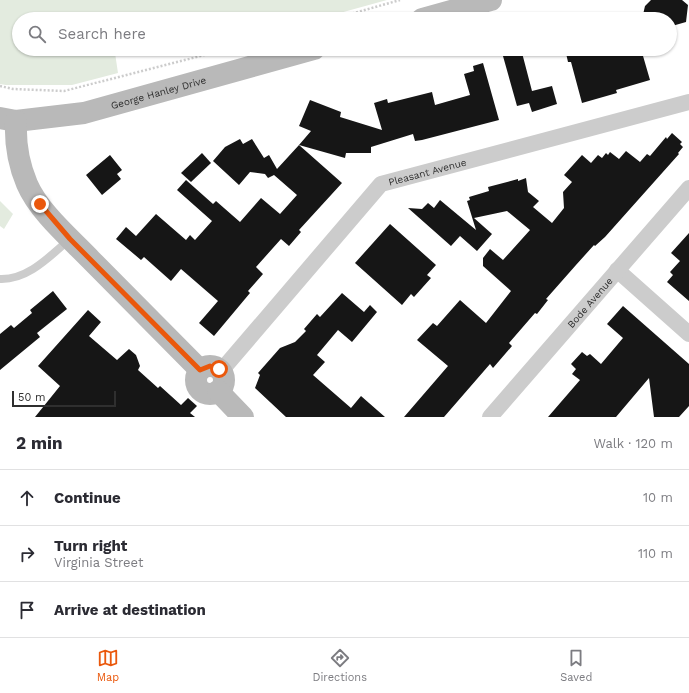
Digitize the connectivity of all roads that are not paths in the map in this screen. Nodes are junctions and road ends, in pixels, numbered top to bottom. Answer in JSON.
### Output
{"nodes":[{"id":1,"x":491,"y":0,"type":"edge"},
{"id":2,"x":447,"y":12,"type":"edge"},
{"id":3,"x":289,"y":56,"type":"edge"},
{"id":4,"x":689,"y":102,"type":"edge"},
{"id":5,"x":8,"y":120,"type":"edge"},
{"id":6,"x":689,"y":188,"type":"edge"},
{"id":7,"x":70,"y":239,"type":"junction"},
{"id":8,"x":617,"y":270,"type":"junction"},
{"id":9,"x":0,"y":279,"type":"edge"},
{"id":10,"x":689,"y":334,"type":"edge"},
{"id":11,"x":213,"y":378,"type":"junction"},
{"id":12,"x":243,"y":417,"type":"edge"},
{"id":13,"x":490,"y":417,"type":"edge"}],
"edges":[{"from":1,"to":2,"type":"main road"},
{"from":3,"to":5,"type":"main road","name":"George Hanley Drive"},
{"from":4,"to":11,"type":"street","name":"Pleasant Avenue"},
{"from":5,"to":7,"type":"main road"},
{"from":6,"to":8,"type":"street","name":"Bode Avenue"},
{"from":7,"to":9,"type":"lane"},
{"from":7,"to":11,"type":"main road"},
{"from":8,"to":10,"type":"street"},
{"from":8,"to":13,"type":"street","name":"Bode Avenue"},
{"from":11,"to":12,"type":"main road"}]}
